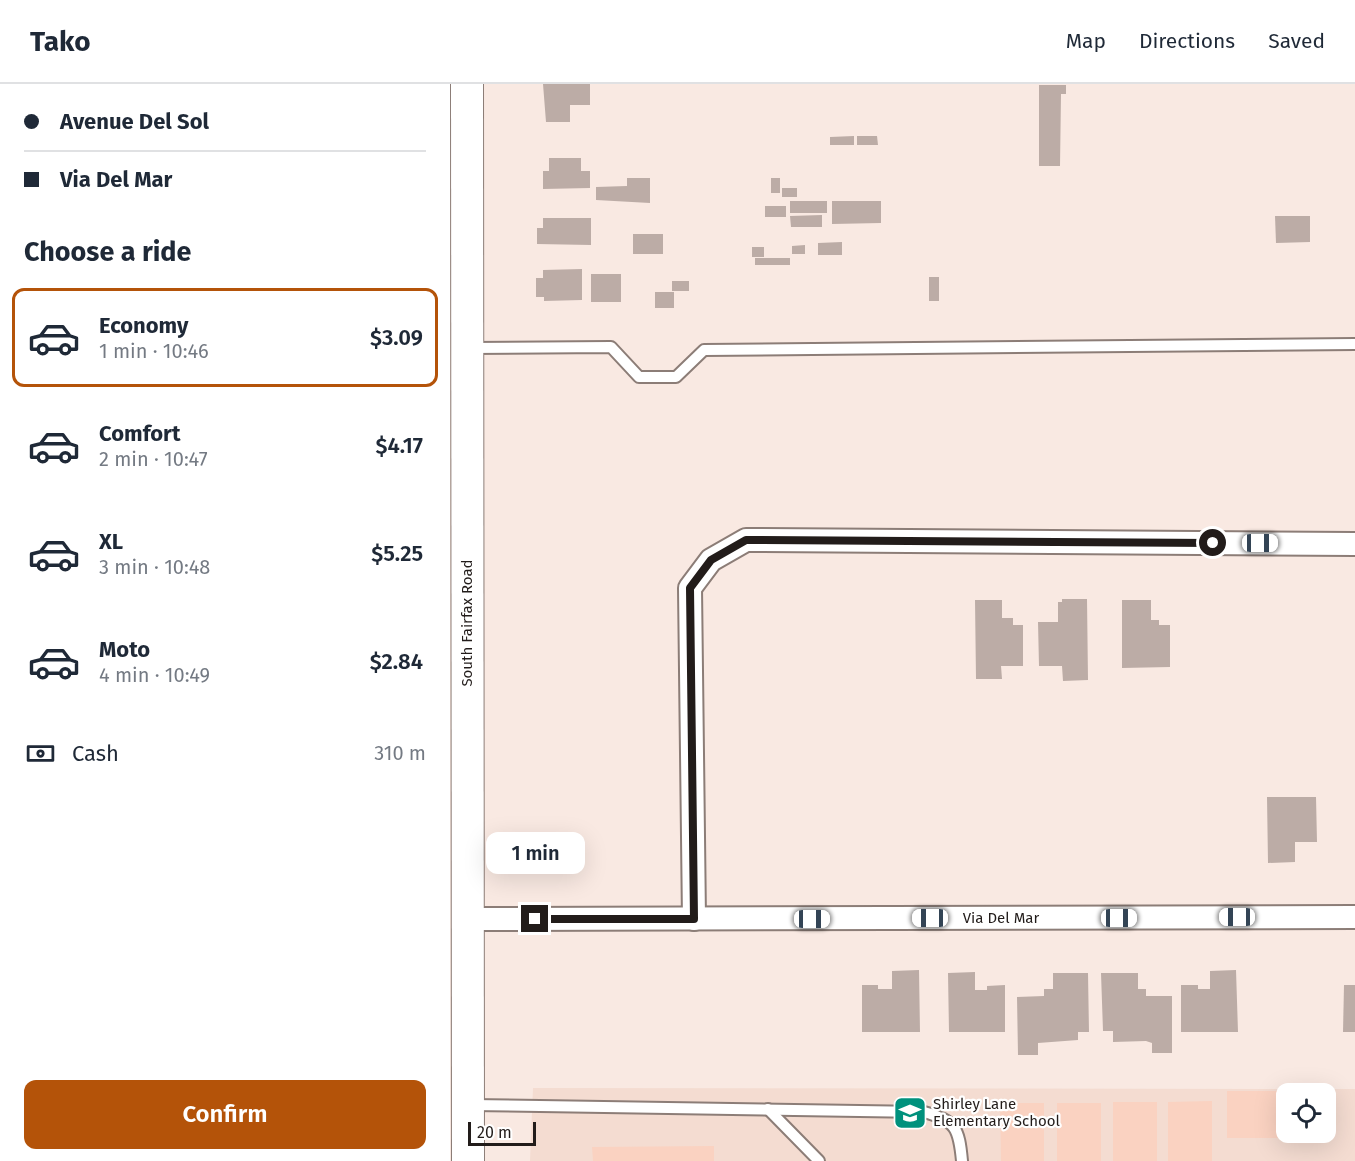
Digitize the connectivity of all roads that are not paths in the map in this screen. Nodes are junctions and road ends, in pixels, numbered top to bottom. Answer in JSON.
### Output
{"nodes":[{"id":1,"x":466,"y":84,"type":"edge"},
{"id":2,"x":461,"y":329,"type":"edge"},
{"id":3,"x":1355,"y":344,"type":"edge"},
{"id":4,"x":1355,"y":544,"type":"edge"},
{"id":5,"x":1355,"y":917,"type":"edge"},
{"id":6,"x":467,"y":919,"type":"junction"},
{"id":7,"x":694,"y":919,"type":"junction"},
{"id":8,"x":468,"y":1105,"type":"junction"},
{"id":9,"x":768,"y":1109,"type":"junction"},
{"id":10,"x":468,"y":1161,"type":"edge"},
{"id":11,"x":819,"y":1161,"type":"edge"},
{"id":12,"x":962,"y":1161,"type":"edge"}],
"edges":[{"from":1,"to":2,"type":"street","name":"South Fairfax Road"},
{"from":2,"to":3,"type":"lane"},
{"from":2,"to":6,"type":"street","name":"South Fairfax Road"},
{"from":4,"to":7,"type":"street"},
{"from":5,"to":7,"type":"street","name":"Via Del Mar"},
{"from":6,"to":7,"type":"street","name":"Via Del Mar"},
{"from":6,"to":8,"type":"street","name":"South Fairfax Road"},
{"from":8,"to":9,"type":"lane"},
{"from":8,"to":10,"type":"street","name":"South Fairfax Road"},
{"from":9,"to":11,"type":"lane"},
{"from":9,"to":12,"type":"lane"}]}
